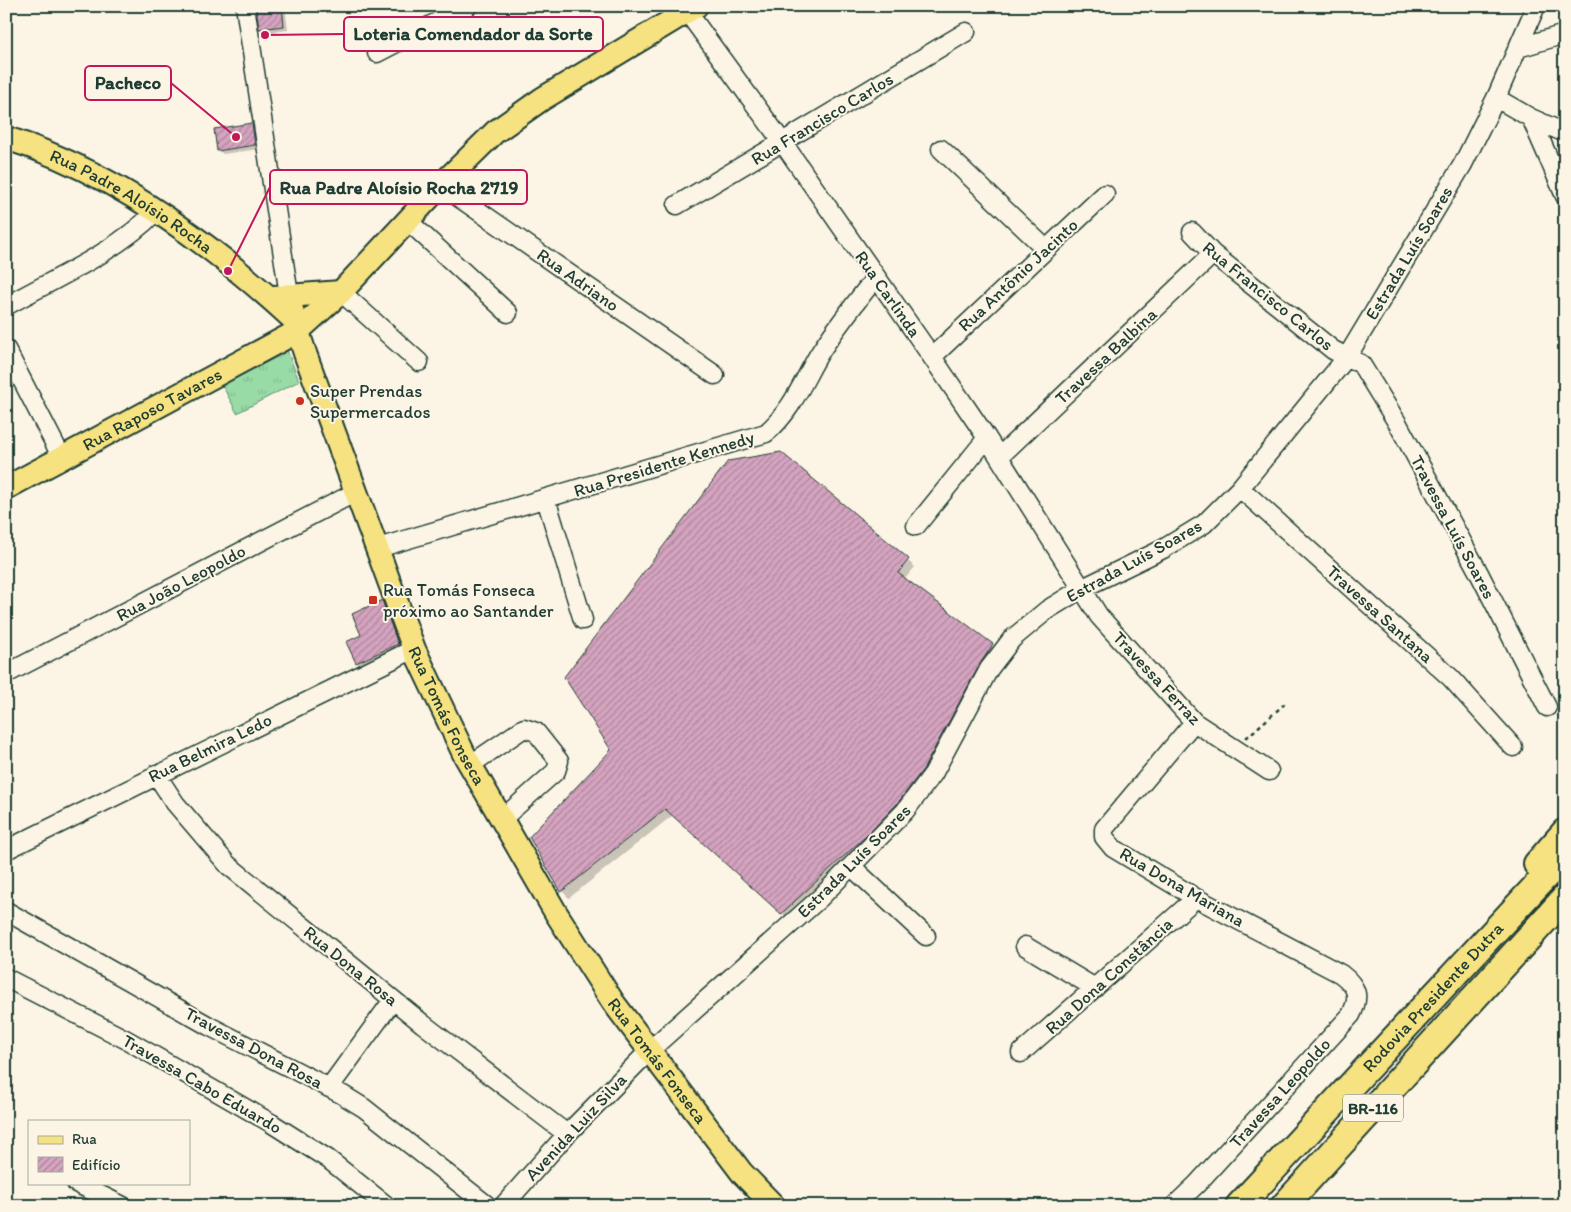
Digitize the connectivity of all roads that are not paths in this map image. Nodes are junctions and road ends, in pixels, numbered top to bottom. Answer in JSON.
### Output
{"nodes":[{"id":1,"x":245,"y":6,"type":"edge"},
{"id":2,"x":468,"y":6,"type":"edge"},
{"id":3,"x":1536,"y":6,"type":"edge"},
{"id":4,"x":689,"y":8,"type":"edge"},
{"id":5,"x":966,"y":32,"type":"dead end"},
{"id":6,"x":1565,"y":34,"type":"edge"},
{"id":7,"x":1518,"y":48,"type":"junction"},
{"id":8,"x":377,"y":53,"type":"dead end"},
{"id":9,"x":1496,"y":98,"type":"junction"},
{"id":10,"x":1531,"y":118,"type":"junction"},
{"id":11,"x":1565,"y":133,"type":"edge"},
{"id":12,"x":6,"y":138,"type":"edge"},
{"id":13,"x":783,"y":143,"type":"junction"},
{"id":14,"x":941,"y":149,"type":"dead end"},
{"id":15,"x":441,"y":185,"type":"junction"},
{"id":16,"x":1105,"y":194,"type":"dead end"},
{"id":17,"x":1565,"y":196,"type":"edge"},
{"id":18,"x":677,"y":205,"type":"dead end"},
{"id":19,"x":155,"y":212,"type":"junction"},
{"id":20,"x":408,"y":221,"type":"junction"},
{"id":21,"x":1192,"y":232,"type":"dead end"},
{"id":22,"x":1046,"y":249,"type":"junction"},
{"id":23,"x":1213,"y":254,"type":"junction"},
{"id":24,"x":876,"y":277,"type":"junction"},
{"id":25,"x":341,"y":292,"type":"junction"},
{"id":26,"x":279,"y":296,"type":"junction"},
{"id":27,"x":6,"y":306,"type":"edge"},
{"id":28,"x":508,"y":313,"type":"dead end"},
{"id":29,"x":296,"y":326,"type":"junction"},
{"id":30,"x":6,"y":349,"type":"edge"},
{"id":31,"x":932,"y":357,"type":"junction"},
{"id":32,"x":1347,"y":357,"type":"junction"},
{"id":33,"x":419,"y":362,"type":"dead end"},
{"id":34,"x":715,"y":375,"type":"dead end"},
{"id":35,"x":986,"y":438,"type":"junction"},
{"id":36,"x":998,"y":457,"type":"junction"},
{"id":37,"x":62,"y":458,"type":"junction"},
{"id":38,"x":6,"y":488,"type":"edge"},
{"id":39,"x":1240,"y":488,"type":"junction"},
{"id":40,"x":356,"y":492,"type":"junction"},
{"id":41,"x":546,"y":499,"type":"junction"},
{"id":42,"x":916,"y":526,"type":"dead end"},
{"id":43,"x":378,"y":548,"type":"junction"},
{"id":44,"x":1081,"y":589,"type":"junction"},
{"id":45,"x":583,"y":620,"type":"dead end"},
{"id":46,"x":414,"y":649,"type":"junction"},
{"id":47,"x":6,"y":674,"type":"edge"},
{"id":48,"x":1547,"y":707,"type":"dead end"},
{"id":49,"x":1194,"y":722,"type":"junction"},
{"id":50,"x":1512,"y":747,"type":"dead end"},
{"id":51,"x":470,"y":765,"type":"junction"},
{"id":52,"x":1269,"y":771,"type":"dead end"},
{"id":53,"x":156,"y":774,"type":"junction"},
{"id":54,"x":502,"y":819,"type":"junction"},
{"id":55,"x":1565,"y":832,"type":"edge"},
{"id":56,"x":6,"y":850,"type":"edge"},
{"id":57,"x":1565,"y":855,"type":"edge"},
{"id":58,"x":852,"y":867,"type":"junction"},
{"id":59,"x":1196,"y":898,"type":"junction"},
{"id":60,"x":1565,"y":898,"type":"edge"},
{"id":61,"x":6,"y":911,"type":"edge"},
{"id":62,"x":1565,"y":912,"type":"edge"},
{"id":63,"x":926,"y":936,"type":"dead end"},
{"id":64,"x":1025,"y":946,"type":"dead end"},
{"id":65,"x":1479,"y":948,"type":"junction"},
{"id":66,"x":1341,"y":974,"type":"joint"},
{"id":67,"x":6,"y":978,"type":"edge"},
{"id":68,"x":1095,"y":988,"type":"junction"},
{"id":69,"x":393,"y":1000,"type":"junction"},
{"id":70,"x":1463,"y":1011,"type":"junction"},
{"id":71,"x":650,"y":1050,"type":"junction"},
{"id":72,"x":1021,"y":1054,"type":"dead end"},
{"id":73,"x":329,"y":1088,"type":"junction"},
{"id":74,"x":567,"y":1134,"type":"junction"},
{"id":75,"x":78,"y":1184,"type":"edge"},
{"id":76,"x":123,"y":1206,"type":"edge"},
{"id":77,"x":387,"y":1206,"type":"edge"},
{"id":78,"x":488,"y":1206,"type":"edge"},
{"id":79,"x":503,"y":1206,"type":"edge"},
{"id":80,"x":774,"y":1206,"type":"edge"},
{"id":81,"x":1174,"y":1206,"type":"edge"},
{"id":82,"x":1240,"y":1206,"type":"edge"},
{"id":83,"x":1284,"y":1206,"type":"edge"}],
"edges":[{"from":1,"to":26,"type":"street"},
{"from":2,"to":8,"type":"street"},
{"from":3,"to":7,"type":"street","name":"Estrada Luís Soares"},
{"from":4,"to":13,"type":"street","name":"Rua Carlinda"},
{"from":4,"to":15,"type":"main road","name":"Rua Raposo Tavares"},
{"from":5,"to":13,"type":"street","name":"Rua Francisco Carlos"},
{"from":6,"to":7,"type":"street"},
{"from":7,"to":9,"type":"street","name":"Estrada Luís Soares"},
{"from":9,"to":10,"type":"street"},
{"from":9,"to":32,"type":"street","name":"Estrada Luís Soares"},
{"from":10,"to":11,"type":"street"},
{"from":10,"to":17,"type":"street"},
{"from":12,"to":19,"type":"main road","name":"Rua Padre Aloísio Rocha"},
{"from":13,"to":18,"type":"street","name":"Rua Francisco Carlos"},
{"from":13,"to":24,"type":"street","name":"Rua Carlinda"},
{"from":14,"to":22,"type":"street"},
{"from":15,"to":20,"type":"main road","name":"Rua Raposo Tavares"},
{"from":15,"to":34,"type":"street","name":"Rua Adriano"},
{"from":16,"to":22,"type":"street","name":"Rua Antônio Jacinto"},
{"from":19,"to":26,"type":"main road","name":"Rua Padre Aloísio Rocha"},
{"from":19,"to":27,"type":"street"},
{"from":20,"to":25,"type":"main road","name":"Rua Raposo Tavares"},
{"from":20,"to":28,"type":"street"},
{"from":21,"to":23,"type":"street","name":"Rua Francisco Carlos"},
{"from":22,"to":31,"type":"street","name":"Rua Antônio Jacinto"},
{"from":23,"to":32,"type":"street","name":"Rua Francisco Carlos"},
{"from":23,"to":36,"type":"street","name":"Travessa Balbina"},
{"from":24,"to":31,"type":"street","name":"Rua Carlinda"},
{"from":24,"to":41,"type":"street","name":"Rua Presidente Kennedy"},
{"from":25,"to":26,"type":"main road"},
{"from":25,"to":29,"type":"main road","name":"Rua Raposo Tavares"},
{"from":25,"to":33,"type":"street"},
{"from":26,"to":29,"type":"main road","name":"Rua Padre Aloísio Rocha"},
{"from":29,"to":37,"type":"main road","name":"Rua Raposo Tavares"},
{"from":29,"to":40,"type":"main road","name":"Rua Tomás Fonseca"},
{"from":30,"to":37,"type":"street"},
{"from":31,"to":35,"type":"street","name":"Rua Carlinda"},
{"from":32,"to":39,"type":"street","name":"Estrada Luís Soares"},
{"from":32,"to":48,"type":"street","name":"Travessa Luís Soares"},
{"from":35,"to":36,"type":"street","name":"Rua Carlinda"},
{"from":35,"to":42,"type":"street"},
{"from":36,"to":44,"type":"street","name":"Rua Carlinda"},
{"from":37,"to":38,"type":"main road","name":"Rua Raposo Tavares"},
{"from":39,"to":44,"type":"street","name":"Estrada Luís Soares"},
{"from":39,"to":50,"type":"street","name":"Travessa Santana"},
{"from":40,"to":43,"type":"main road","name":"Rua Tomás Fonseca"},
{"from":40,"to":47,"type":"street","name":"Rua João Leopoldo"},
{"from":41,"to":43,"type":"street","name":"Rua Presidente Kennedy"},
{"from":41,"to":45,"type":"street"},
{"from":43,"to":46,"type":"main road","name":"Rua Tomás Fonseca"},
{"from":44,"to":49,"type":"street","name":"Travessa Ferraz"},
{"from":44,"to":58,"type":"street","name":"Estrada Luís Soares"},
{"from":46,"to":51,"type":"main road","name":"Rua Tomás Fonseca"},
{"from":46,"to":53,"type":"street","name":"Rua Belmira Ledo"},
{"from":49,"to":52,"type":"street","name":"Travessa Ferraz"},
{"from":49,"to":59,"type":"street","name":"Rua Dona Mariana"},
{"from":51,"to":54,"type":"main road","name":"Rua Tomás Fonseca"},
{"from":51,"to":54,"type":"street"},
{"from":53,"to":56,"type":"street","name":"Rua Belmira Ledo"},
{"from":53,"to":69,"type":"street","name":"Rua Dona Rosa"},
{"from":54,"to":71,"type":"main road","name":"Rua Tomás Fonseca"},
{"from":55,"to":65,"type":"highway"},
{"from":57,"to":65,"type":"highway","name":"Rodovia Presidente Dutra","number":"BR-116"},
{"from":58,"to":63,"type":"street"},
{"from":58,"to":71,"type":"street","name":"Estrada Luís Soares"},
{"from":59,"to":66,"type":"street","name":"Rua Dona Mariana"},
{"from":59,"to":68,"type":"street","name":"Rua Dona Constância"},
{"from":60,"to":70,"type":"highway","name":"Rodovia Presidente Dutra","number":"BR-116"},
{"from":61,"to":73,"type":"street","name":"Travessa Dona Rosa"},
{"from":62,"to":70,"type":"highway"},
{"from":64,"to":68,"type":"street"},
{"from":65,"to":82,"type":"highway","name":"Rodovia Presidente Dutra","number":"BR-116"},
{"from":66,"to":81,"type":"street","name":"Travessa Leopoldo"},
{"from":67,"to":77,"type":"street","name":"Travessa Cabo Eduardo"},
{"from":68,"to":72,"type":"street","name":"Rua Dona Constância"},
{"from":69,"to":73,"type":"street"},
{"from":69,"to":74,"type":"street","name":"Rua Dona Rosa"},
{"from":70,"to":83,"type":"highway","name":"Rodovia Presidente Dutra","number":"BR-116"},
{"from":71,"to":74,"type":"street","name":"Avenida Luiz Silva"},
{"from":71,"to":80,"type":"main road","name":"Rua Tomás Fonseca"},
{"from":73,"to":78,"type":"street","name":"Travessa Dona Rosa"},
{"from":74,"to":79,"type":"street","name":"Avenida Luiz Silva"},
{"from":75,"to":76,"type":"street"}]}
